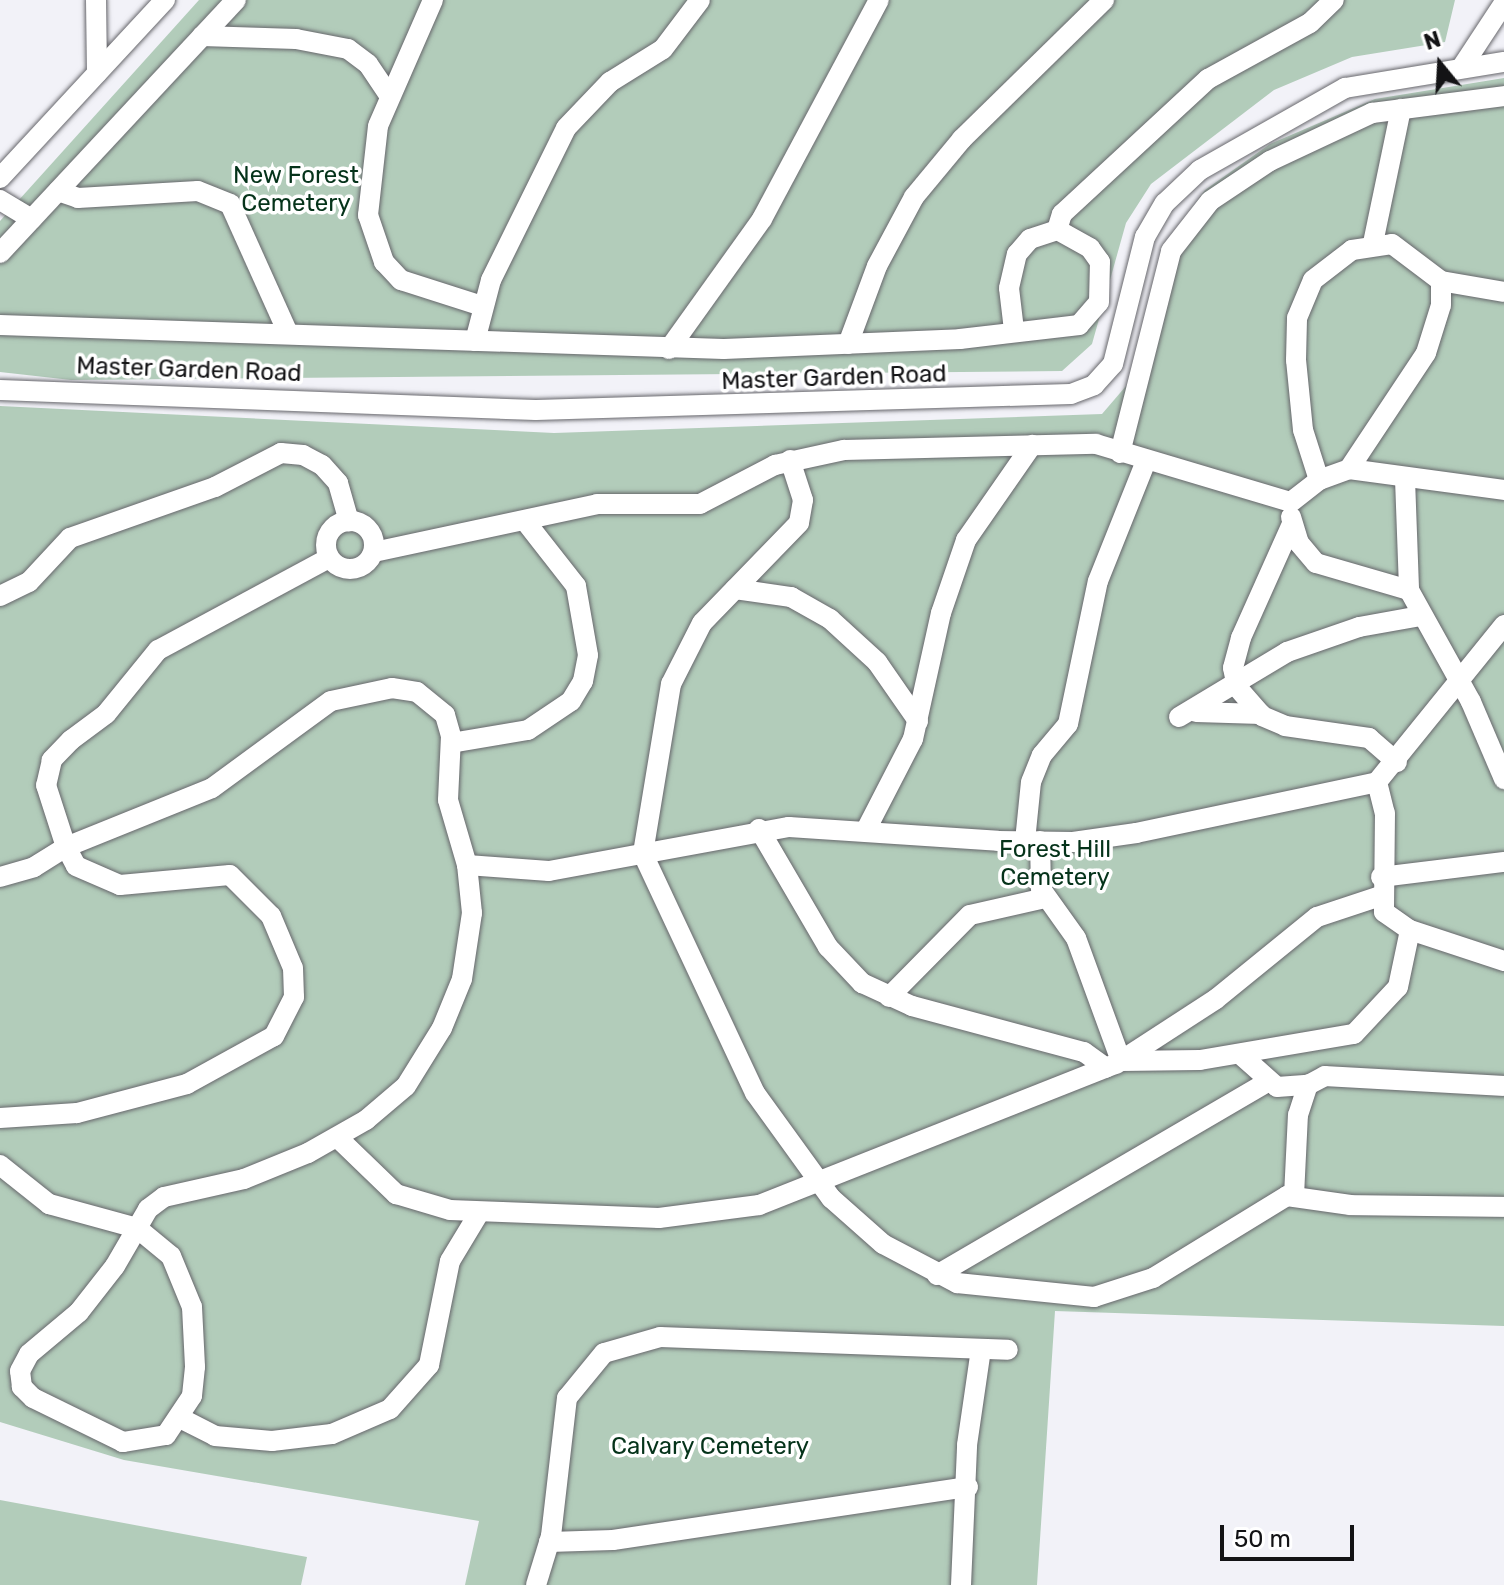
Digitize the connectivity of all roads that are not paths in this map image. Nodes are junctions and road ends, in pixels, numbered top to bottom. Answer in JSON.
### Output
{"nodes":[{"id":1,"x":96,"y":0,"type":"edge"},
{"id":2,"x":165,"y":0,"type":"edge"},
{"id":3,"x":236,"y":0,"type":"edge"},
{"id":4,"x":433,"y":0,"type":"edge"},
{"id":5,"x":700,"y":0,"type":"edge"},
{"id":6,"x":879,"y":0,"type":"edge"},
{"id":7,"x":1104,"y":0,"type":"edge"},
{"id":8,"x":1334,"y":0,"type":"edge"},
{"id":9,"x":1504,"y":3,"type":"edge"},
{"id":10,"x":202,"y":36,"type":"junction"},
{"id":11,"x":1504,"y":62,"type":"edge"},
{"id":12,"x":1462,"y":67,"type":"junction"},
{"id":13,"x":97,"y":73,"type":"junction"},
{"id":14,"x":388,"y":94,"type":"junction"},
{"id":15,"x":1504,"y":96,"type":"edge"},
{"id":16,"x":1401,"y":109,"type":"junction"},
{"id":17,"x":0,"y":178,"type":"edge"},
{"id":18,"x":58,"y":191,"type":"junction"},
{"id":19,"x":0,"y":200,"type":"edge"},
{"id":20,"x":32,"y":219,"type":"junction"},
{"id":21,"x":1057,"y":230,"type":"junction"},
{"id":22,"x":1373,"y":243,"type":"junction"},
{"id":23,"x":0,"y":253,"type":"edge"},
{"id":24,"x":1450,"y":283,"type":"junction"},
{"id":25,"x":1504,"y":292,"type":"edge"},
{"id":26,"x":482,"y":306,"type":"junction"},
{"id":27,"x":0,"y":325,"type":"edge"},
{"id":28,"x":1014,"y":330,"type":"junction"},
{"id":29,"x":288,"y":333,"type":"junction"},
{"id":30,"x":475,"y":341,"type":"junction"},
{"id":31,"x":848,"y":344,"type":"junction"},
{"id":32,"x":669,"y":349,"type":"junction"},
{"id":33,"x":0,"y":390,"type":"edge"},
{"id":34,"x":1032,"y":445,"type":"junction"},
{"id":35,"x":1120,"y":453,"type":"junction"},
{"id":36,"x":790,"y":460,"type":"junction"},
{"id":37,"x":1146,"y":461,"type":"junction"},
{"id":38,"x":1349,"y":469,"type":"junction"},
{"id":39,"x":1405,"y":479,"type":"junction"},
{"id":40,"x":1319,"y":480,"type":"junction"},
{"id":41,"x":1504,"y":490,"type":"edge"},
{"id":42,"x":1291,"y":502,"type":"junction"},
{"id":43,"x":349,"y":521,"type":"junction"},
{"id":44,"x":525,"y":521,"type":"junction"},
{"id":45,"x":1291,"y":526,"type":"junction"},
{"id":46,"x":374,"y":552,"type":"junction"},
{"id":47,"x":329,"y":558,"type":"junction"},
{"id":48,"x":1407,"y":561,"type":"junction"},
{"id":49,"x":1382,"y":577,"type":"junction"},
{"id":50,"x":735,"y":589,"type":"junction"},
{"id":51,"x":1409,"y":590,"type":"junction"},
{"id":52,"x":0,"y":596,"type":"edge"},
{"id":53,"x":1421,"y":616,"type":"junction"},
{"id":54,"x":1504,"y":625,"type":"edge"},
{"id":55,"x":1236,"y":679,"type":"junction"},
{"id":56,"x":1458,"y":680,"type":"junction"},
{"id":57,"x":1261,"y":714,"type":"junction"},
{"id":58,"x":918,"y":721,"type":"junction"},
{"id":59,"x":451,"y":743,"type":"junction"},
{"id":60,"x":1397,"y":762,"type":"junction"},
{"id":61,"x":1502,"y":771,"type":"edge"},
{"id":62,"x":1377,"y":782,"type":"junction"},
{"id":63,"x":867,"y":828,"type":"junction"},
{"id":64,"x":759,"y":829,"type":"junction"},
{"id":65,"x":1032,"y":841,"type":"junction"},
{"id":66,"x":66,"y":847,"type":"junction"},
{"id":67,"x":643,"y":854,"type":"junction"},
{"id":68,"x":1504,"y":862,"type":"edge"},
{"id":69,"x":467,"y":865,"type":"junction"},
{"id":70,"x":0,"y":877,"type":"edge"},
{"id":71,"x":1380,"y":886,"type":"junction"},
{"id":72,"x":1045,"y":898,"type":"junction"},
{"id":73,"x":1410,"y":930,"type":"junction"},
{"id":74,"x":1504,"y":961,"type":"edge"},
{"id":75,"x":889,"y":997,"type":"junction"},
{"id":76,"x":1312,"y":1045,"type":"junction"},
{"id":77,"x":1241,"y":1055,"type":"junction"},
{"id":78,"x":1114,"y":1064,"type":"junction"},
{"id":79,"x":1313,"y":1082,"type":"junction"},
{"id":80,"x":1272,"y":1084,"type":"junction"},
{"id":81,"x":1504,"y":1086,"type":"edge"},
{"id":82,"x":1298,"y":1115,"type":"junction"},
{"id":83,"x":0,"y":1118,"type":"edge"},
{"id":84,"x":338,"y":1138,"type":"junction"},
{"id":85,"x":0,"y":1165,"type":"edge"},
{"id":86,"x":819,"y":1185,"type":"junction"},
{"id":87,"x":1294,"y":1196,"type":"junction"},
{"id":88,"x":1504,"y":1207,"type":"edge"},
{"id":89,"x":479,"y":1213,"type":"junction"},
{"id":90,"x":137,"y":1228,"type":"junction"},
{"id":91,"x":937,"y":1275,"type":"junction"},
{"id":92,"x":981,"y":1349,"type":"junction"},
{"id":93,"x":1008,"y":1350,"type":"dead end"},
{"id":94,"x":180,"y":1418,"type":"junction"},
{"id":95,"x":968,"y":1487,"type":"junction"},
{"id":96,"x":549,"y":1542,"type":"junction"},
{"id":97,"x":536,"y":1585,"type":"edge"},
{"id":98,"x":961,"y":1585,"type":"edge"}],
"edges":[{"from":1,"to":13,"type":"street"},
{"from":2,"to":13,"type":"street"},
{"from":3,"to":10,"type":"street"},
{"from":4,"to":14,"type":"street"},
{"from":5,"to":26,"type":"street"},
{"from":6,"to":32,"type":"street"},
{"from":7,"to":31,"type":"street"},
{"from":8,"to":21,"type":"street"},
{"from":9,"to":12,"type":"street"},
{"from":10,"to":14,"type":"street"},
{"from":10,"to":18,"type":"street"},
{"from":11,"to":12,"type":"street","name":"Master Garden Road"},
{"from":12,"to":33,"type":"street","name":"Master Garden Road"},
{"from":13,"to":17,"type":"street"},
{"from":14,"to":26,"type":"street"},
{"from":15,"to":16,"type":"street"},
{"from":16,"to":22,"type":"street"},
{"from":16,"to":35,"type":"street"},
{"from":18,"to":20,"type":"street"},
{"from":18,"to":29,"type":"street"},
{"from":19,"to":20,"type":"street"},
{"from":20,"to":23,"type":"street"},
{"from":21,"to":28,"type":"street"},
{"from":21,"to":28,"type":"street"},
{"from":22,"to":24,"type":"street"},
{"from":22,"to":40,"type":"street"},
{"from":24,"to":25,"type":"street"},
{"from":24,"to":38,"type":"street"},
{"from":26,"to":30,"type":"street"},
{"from":27,"to":29,"type":"street"},
{"from":28,"to":31,"type":"street"},
{"from":29,"to":30,"type":"street"},
{"from":30,"to":32,"type":"street"},
{"from":31,"to":32,"type":"street"},
{"from":34,"to":35,"type":"street"},
{"from":34,"to":36,"type":"street"},
{"from":34,"to":58,"type":"street"},
{"from":35,"to":37,"type":"street"},
{"from":36,"to":44,"type":"street"},
{"from":36,"to":50,"type":"street"},
{"from":37,"to":42,"type":"street"},
{"from":37,"to":65,"type":"street"},
{"from":38,"to":39,"type":"street"},
{"from":38,"to":40,"type":"street"},
{"from":39,"to":41,"type":"street"},
{"from":39,"to":48,"type":"street"},
{"from":40,"to":42,"type":"street"},
{"from":42,"to":45,"type":"street"},
{"from":43,"to":46,"type":"street"},
{"from":43,"to":47,"type":"street"},
{"from":43,"to":52,"type":"street"},
{"from":44,"to":46,"type":"street"},
{"from":44,"to":59,"type":"street"},
{"from":45,"to":49,"type":"street"},
{"from":45,"to":55,"type":"street"},
{"from":46,"to":47,"type":"street"},
{"from":47,"to":66,"type":"street"},
{"from":48,"to":49,"type":"street"},
{"from":48,"to":51,"type":"street"},
{"from":49,"to":51,"type":"street"},
{"from":50,"to":58,"type":"street"},
{"from":50,"to":67,"type":"street"},
{"from":51,"to":53,"type":"street"},
{"from":53,"to":55,"type":"street"},
{"from":53,"to":56,"type":"street"},
{"from":54,"to":56,"type":"street"},
{"from":55,"to":57,"type":"street"},
{"from":55,"to":57,"type":"street"},
{"from":56,"to":60,"type":"street"},
{"from":56,"to":61,"type":"street"},
{"from":57,"to":60,"type":"street"},
{"from":58,"to":63,"type":"street"},
{"from":59,"to":66,"type":"street"},
{"from":59,"to":69,"type":"street"},
{"from":60,"to":62,"type":"street"},
{"from":62,"to":65,"type":"street"},
{"from":62,"to":71,"type":"street"},
{"from":63,"to":64,"type":"street"},
{"from":63,"to":65,"type":"street"},
{"from":64,"to":67,"type":"street"},
{"from":64,"to":75,"type":"street"},
{"from":65,"to":72,"type":"street"},
{"from":66,"to":70,"type":"street"},
{"from":66,"to":83,"type":"street"},
{"from":67,"to":69,"type":"street"},
{"from":67,"to":86,"type":"street"},
{"from":68,"to":71,"type":"street"},
{"from":69,"to":84,"type":"street"},
{"from":71,"to":73,"type":"street"},
{"from":71,"to":78,"type":"street"},
{"from":72,"to":75,"type":"street"},
{"from":72,"to":78,"type":"street"},
{"from":73,"to":74,"type":"street"},
{"from":73,"to":76,"type":"street"},
{"from":75,"to":78,"type":"street"},
{"from":76,"to":77,"type":"street"},
{"from":76,"to":79,"type":"street"},
{"from":77,"to":78,"type":"street"},
{"from":77,"to":80,"type":"street"},
{"from":78,"to":86,"type":"street"},
{"from":79,"to":80,"type":"street"},
{"from":79,"to":81,"type":"street"},
{"from":79,"to":82,"type":"street"},
{"from":80,"to":82,"type":"street"},
{"from":80,"to":91,"type":"street"},
{"from":82,"to":87,"type":"street"},
{"from":84,"to":89,"type":"street"},
{"from":84,"to":90,"type":"street"},
{"from":85,"to":90,"type":"street"},
{"from":86,"to":89,"type":"street"},
{"from":86,"to":91,"type":"street"},
{"from":87,"to":88,"type":"street"},
{"from":87,"to":91,"type":"street"},
{"from":89,"to":94,"type":"street"},
{"from":90,"to":94,"type":"street"},
{"from":90,"to":94,"type":"street"},
{"from":92,"to":93,"type":"street"},
{"from":92,"to":95,"type":"street"},
{"from":92,"to":96,"type":"street"},
{"from":95,"to":96,"type":"street"},
{"from":95,"to":98,"type":"street"},
{"from":96,"to":97,"type":"street"}]}
